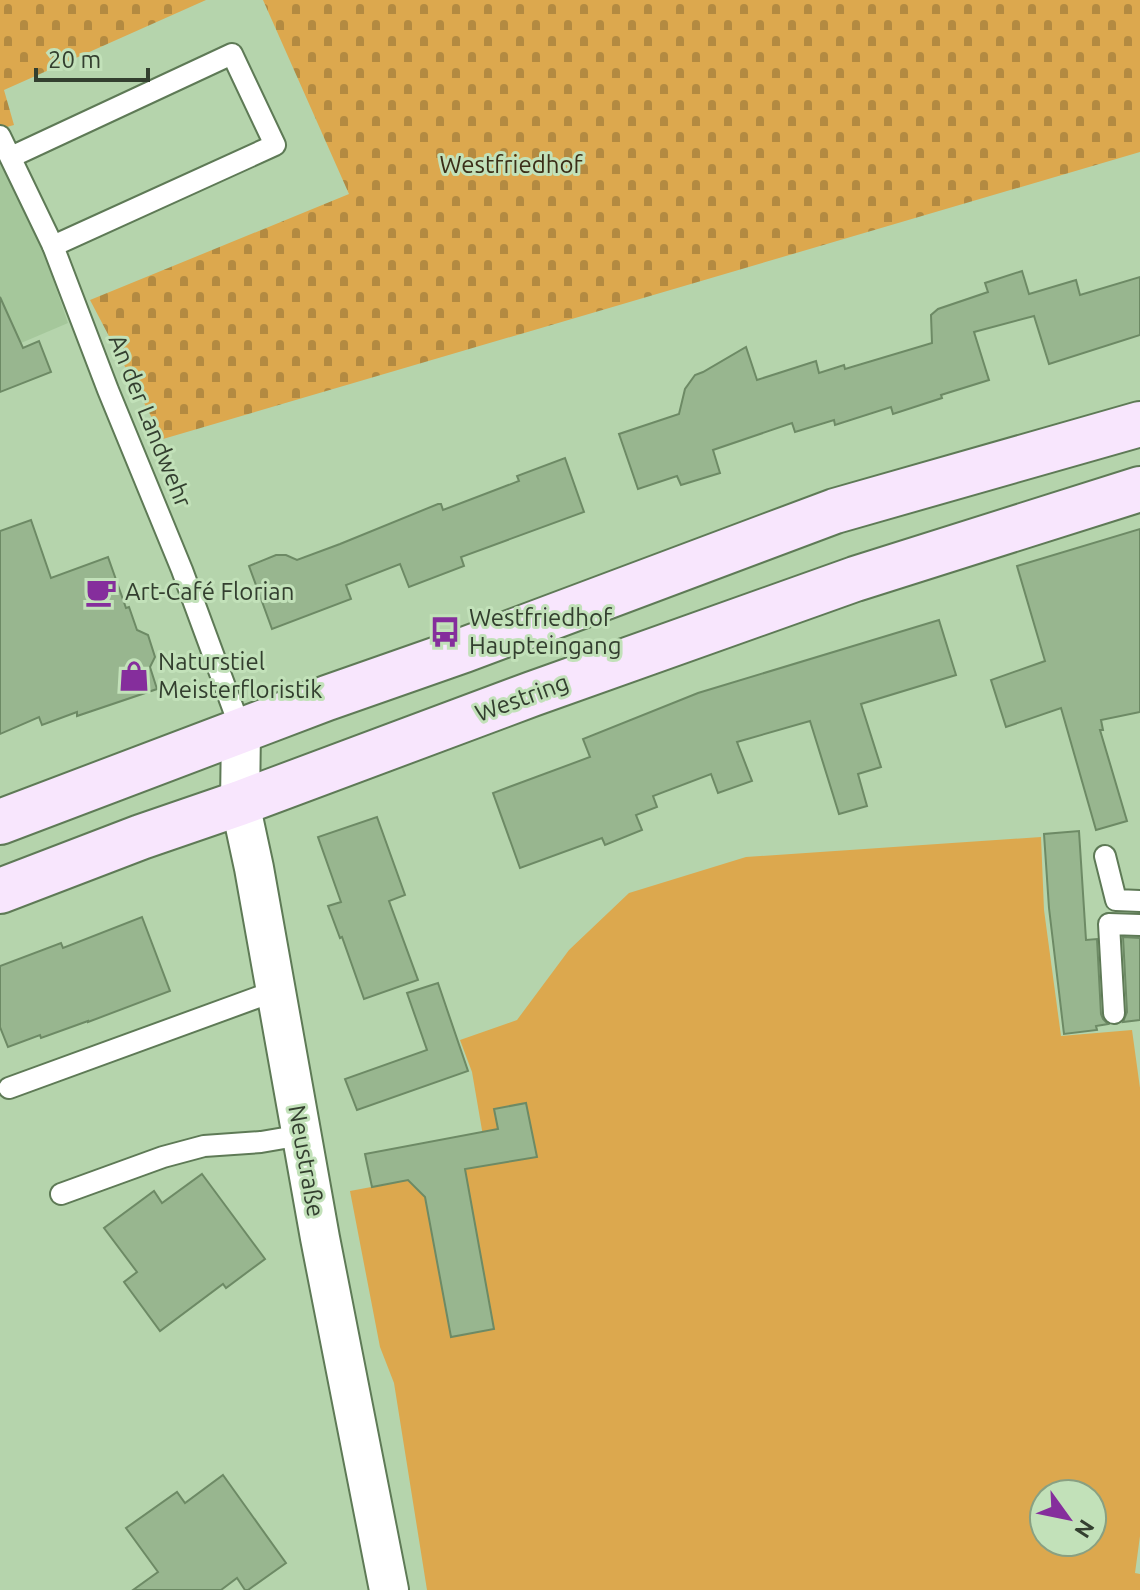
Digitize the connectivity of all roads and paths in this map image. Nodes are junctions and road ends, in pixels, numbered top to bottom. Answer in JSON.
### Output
{"nodes":[{"id":1,"x":0,"y":136,"type":"edge"},
{"id":2,"x":11,"y":157,"type":"junction"},
{"id":3,"x":53,"y":246,"type":"junction"},
{"id":4,"x":1140,"y":424,"type":"edge"},
{"id":5,"x":1140,"y":489,"type":"edge"},
{"id":6,"x":241,"y":730,"type":"junction"},
{"id":7,"x":240,"y":803,"type":"junction"},
{"id":8,"x":0,"y":822,"type":"edge"},
{"id":9,"x":1105,"y":856,"type":"dead end"},
{"id":10,"x":0,"y":891,"type":"edge"},
{"id":11,"x":1140,"y":901,"type":"edge"},
{"id":12,"x":1140,"y":925,"type":"edge"},
{"id":13,"x":275,"y":991,"type":"junction"},
{"id":14,"x":1114,"y":1013,"type":"dead end"},
{"id":15,"x":9,"y":1088,"type":"dead end"},
{"id":16,"x":302,"y":1135,"type":"junction"},
{"id":17,"x":61,"y":1194,"type":"dead end"},
{"id":18,"x":389,"y":1590,"type":"edge"}],
"edges":[{"from":1,"to":2,"type":"lane","name":"An der Landwehr"},
{"from":2,"to":3,"type":"lane","name":"An der Landwehr"},
{"from":2,"to":3,"type":"lane"},
{"from":3,"to":6,"type":"lane","name":"An der Landwehr"},
{"from":4,"to":6,"type":"main road"},
{"from":5,"to":7,"type":"main road","name":"Westring"},
{"from":6,"to":7,"type":"street","name":"Neustraße"},
{"from":6,"to":8,"type":"main road"},
{"from":7,"to":10,"type":"main road","name":"Westring"},
{"from":7,"to":13,"type":"street","name":"Neustraße"},
{"from":9,"to":11,"type":"lane"},
{"from":12,"to":14,"type":"lane"},
{"from":13,"to":15,"type":"lane"},
{"from":13,"to":16,"type":"street","name":"Neustraße"},
{"from":16,"to":17,"type":"lane"},
{"from":16,"to":18,"type":"street","name":"Neustraße"}]}
